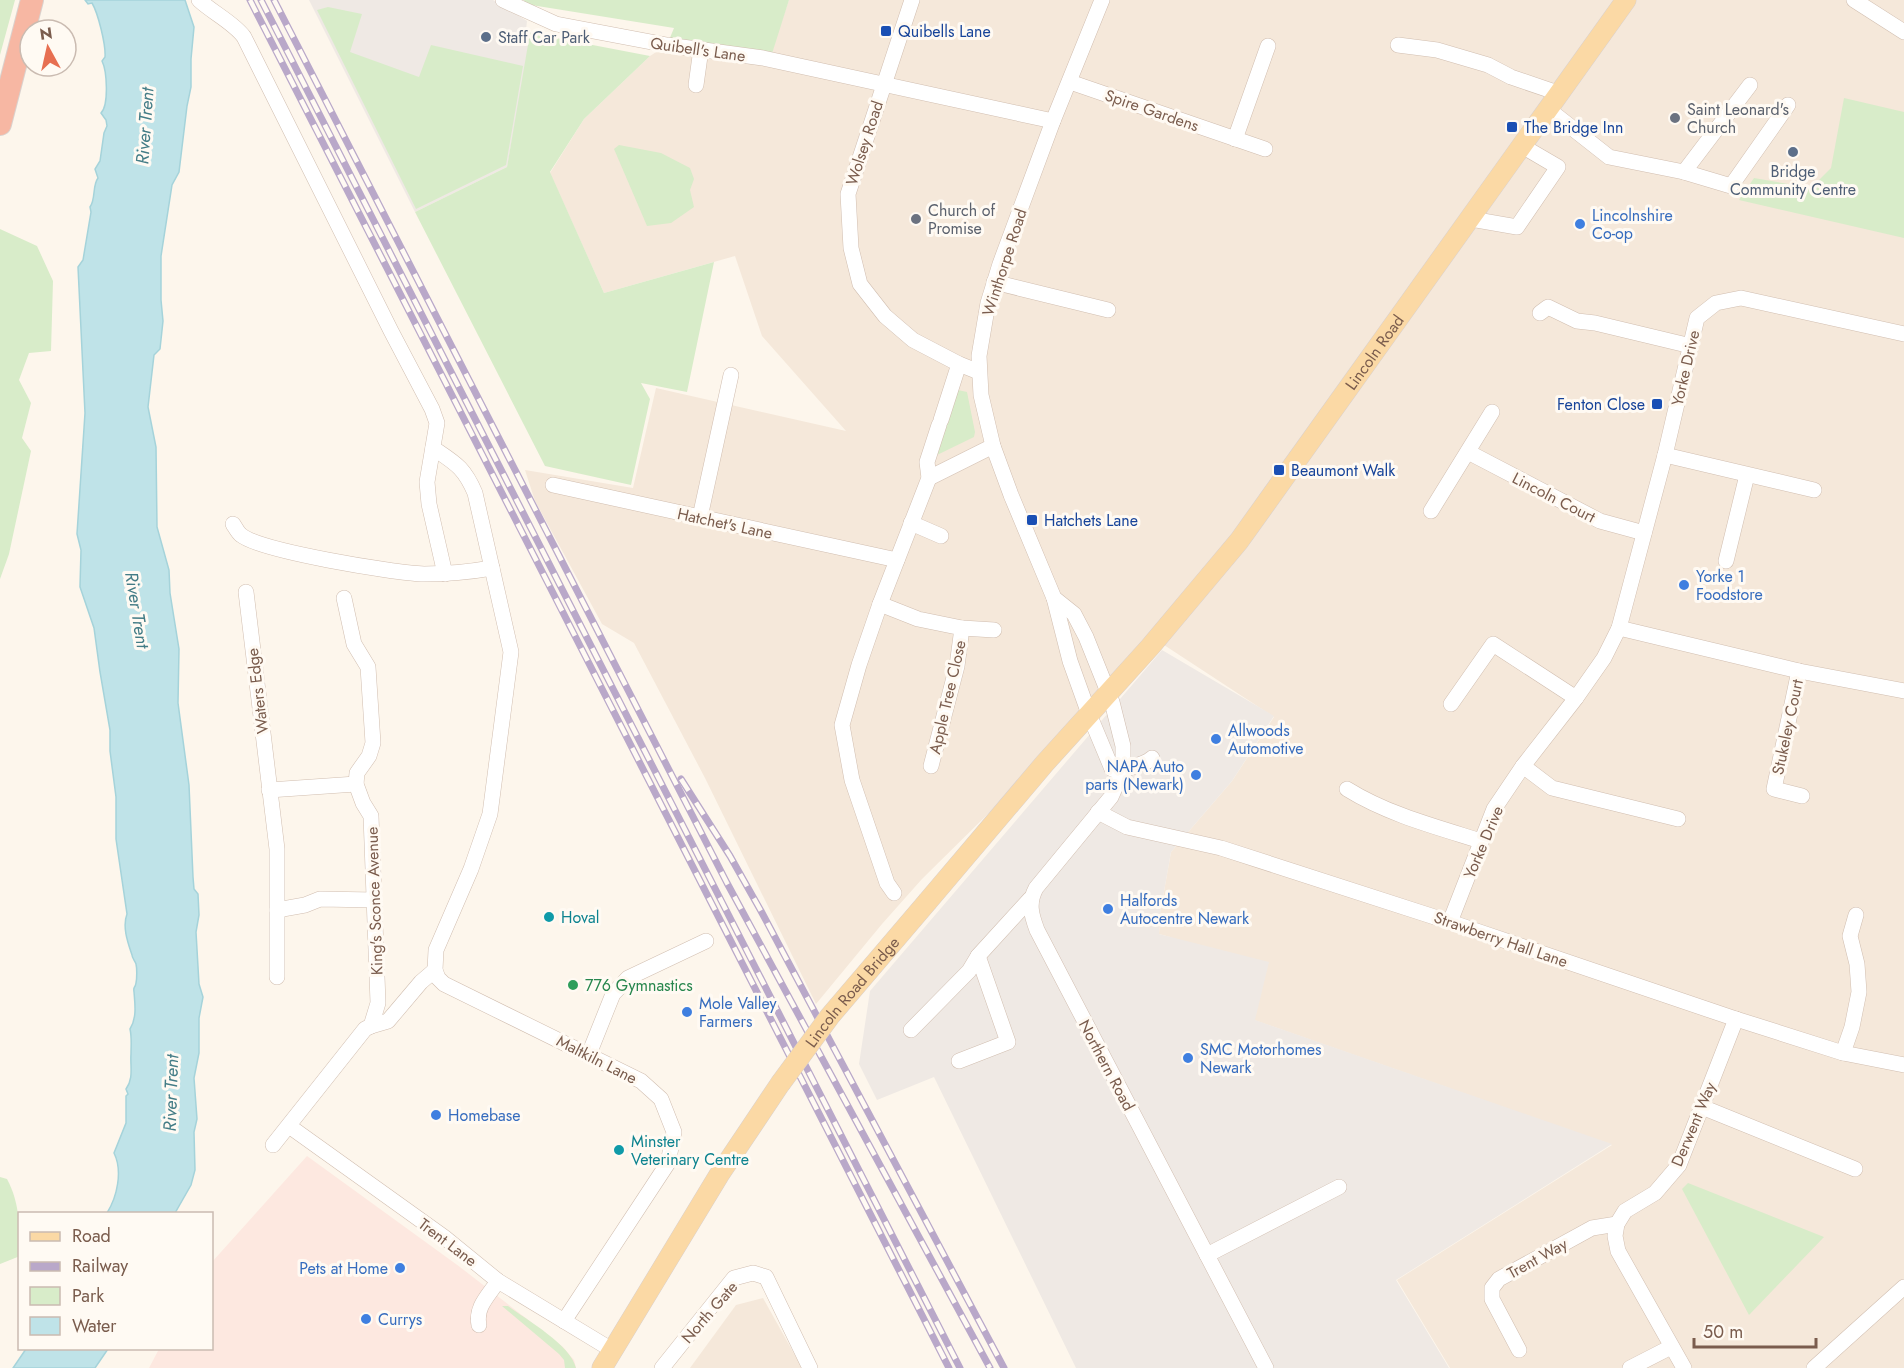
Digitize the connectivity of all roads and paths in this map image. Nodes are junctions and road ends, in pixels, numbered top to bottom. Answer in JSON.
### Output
{"nodes":[{"id":1,"x":32,"y":0,"type":"edge"},
{"id":2,"x":199,"y":0,"type":"edge"},
{"id":3,"x":912,"y":0,"type":"edge"},
{"id":4,"x":1102,"y":0,"type":"edge"},
{"id":5,"x":1626,"y":0,"type":"edge"},
{"id":6,"x":1854,"y":0,"type":"edge"},
{"id":7,"x":511,"y":2,"type":"edge"},
{"id":8,"x":1904,"y":32,"type":"edge"},
{"id":9,"x":1398,"y":45,"type":"dead end"},
{"id":10,"x":1268,"y":46,"type":"dead end"},
{"id":11,"x":701,"y":49,"type":"junction"},
{"id":12,"x":1070,"y":82,"type":"junction"},
{"id":13,"x":696,"y":85,"type":"dead end"},
{"id":14,"x":882,"y":85,"type":"junction"},
{"id":15,"x":1750,"y":85,"type":"dead end"},
{"id":16,"x":1553,"y":101,"type":"junction"},
{"id":17,"x":1788,"y":105,"type":"dead end"},
{"id":18,"x":1053,"y":121,"type":"junction"},
{"id":19,"x":0,"y":124,"type":"edge"},
{"id":20,"x":1235,"y":139,"type":"junction"},
{"id":21,"x":1522,"y":146,"type":"junction"},
{"id":22,"x":1265,"y":149,"type":"dead end"},
{"id":23,"x":1684,"y":172,"type":"junction"},
{"id":24,"x":1471,"y":219,"type":"junction"},
{"id":25,"x":994,"y":282,"type":"junction"},
{"id":26,"x":1108,"y":310,"type":"dead end"},
{"id":27,"x":1540,"y":313,"type":"dead end"},
{"id":28,"x":1904,"y":334,"type":"edge"},
{"id":29,"x":1691,"y":346,"type":"junction"},
{"id":30,"x":959,"y":364,"type":"junction"},
{"id":31,"x":979,"y":372,"type":"junction"},
{"id":32,"x":731,"y":375,"type":"dead end"},
{"id":33,"x":1492,"y":412,"type":"dead end"},
{"id":34,"x":993,"y":446,"type":"junction"},
{"id":35,"x":433,"y":448,"type":"junction"},
{"id":36,"x":1468,"y":452,"type":"junction"},
{"id":37,"x":1665,"y":455,"type":"junction"},
{"id":38,"x":1747,"y":475,"type":"junction"},
{"id":39,"x":929,"y":478,"type":"junction"},
{"id":40,"x":553,"y":485,"type":"dead end"},
{"id":41,"x":1814,"y":490,"type":"dead end"},
{"id":42,"x":1431,"y":512,"type":"dead end"},
{"id":43,"x":700,"y":517,"type":"junction"},
{"id":44,"x":911,"y":523,"type":"junction"},
{"id":45,"x":233,"y":524,"type":"dead end"},
{"id":46,"x":1644,"y":533,"type":"junction"},
{"id":47,"x":941,"y":536,"type":"dead end"},
{"id":48,"x":897,"y":560,"type":"junction"},
{"id":49,"x":1726,"y":561,"type":"dead end"},
{"id":50,"x":492,"y":568,"type":"junction"},
{"id":51,"x":445,"y":574,"type":"junction"},
{"id":52,"x":246,"y":592,"type":"dead end"},
{"id":53,"x":344,"y":598,"type":"dead end"},
{"id":54,"x":1054,"y":598,"type":"junction"},
{"id":55,"x":880,"y":604,"type":"junction"},
{"id":56,"x":962,"y":628,"type":"junction"},
{"id":57,"x":1619,"y":628,"type":"junction"},
{"id":58,"x":994,"y":630,"type":"dead end"},
{"id":59,"x":1799,"y":671,"type":"junction"},
{"id":60,"x":1904,"y":691,"type":"edge"},
{"id":61,"x":1108,"y":694,"type":"junction"},
{"id":62,"x":1576,"y":698,"type":"junction"},
{"id":63,"x":1451,"y":704,"type":"dead end"},
{"id":64,"x":1089,"y":714,"type":"junction"},
{"id":65,"x":1152,"y":758,"type":"dead end"},
{"id":66,"x":930,"y":766,"type":"dead end"},
{"id":67,"x":1523,"y":766,"type":"junction"},
{"id":68,"x":1119,"y":771,"type":"junction"},
{"id":69,"x":356,"y":784,"type":"junction"},
{"id":70,"x":1347,"y":789,"type":"dead end"},
{"id":71,"x":269,"y":790,"type":"junction"},
{"id":72,"x":1802,"y":796,"type":"dead end"},
{"id":73,"x":1098,"y":812,"type":"junction"},
{"id":74,"x":1678,"y":819,"type":"dead end"},
{"id":75,"x":1481,"y":842,"type":"junction"},
{"id":76,"x":894,"y":893,"type":"dead end"},
{"id":77,"x":1030,"y":899,"type":"junction"},
{"id":78,"x":374,"y":900,"type":"junction"},
{"id":79,"x":277,"y":910,"type":"junction"},
{"id":80,"x":1856,"y":915,"type":"dead end"},
{"id":81,"x":1450,"y":922,"type":"junction"},
{"id":82,"x":706,"y":941,"type":"dead end"},
{"id":83,"x":978,"y":957,"type":"junction"},
{"id":84,"x":435,"y":970,"type":"junction"},
{"id":85,"x":277,"y":977,"type":"dead end"},
{"id":86,"x":1736,"y":1019,"type":"junction"},
{"id":87,"x":371,"y":1026,"type":"junction"},
{"id":88,"x":911,"y":1030,"type":"dead end"},
{"id":89,"x":1843,"y":1053,"type":"junction"},
{"id":90,"x":589,"y":1054,"type":"junction"},
{"id":91,"x":959,"y":1061,"type":"dead end"},
{"id":92,"x":1904,"y":1065,"type":"edge"},
{"id":93,"x":1702,"y":1107,"type":"junction"},
{"id":94,"x":289,"y":1126,"type":"junction"},
{"id":95,"x":273,"y":1145,"type":"dead end"},
{"id":96,"x":1855,"y":1169,"type":"dead end"},
{"id":97,"x":1339,"y":1187,"type":"dead end"},
{"id":98,"x":1617,"y":1224,"type":"junction"},
{"id":99,"x":1207,"y":1255,"type":"junction"},
{"id":100,"x":498,"y":1281,"type":"junction"},
{"id":101,"x":1904,"y":1287,"type":"edge"},
{"id":102,"x":564,"y":1321,"type":"junction"},
{"id":103,"x":479,"y":1325,"type":"dead end"},
{"id":104,"x":1671,"y":1347,"type":"junction"},
{"id":105,"x":612,"y":1350,"type":"junction"},
{"id":106,"x":1519,"y":1350,"type":"dead end"},
{"id":107,"x":602,"y":1368,"type":"edge"},
{"id":108,"x":662,"y":1368,"type":"edge"},
{"id":109,"x":810,"y":1368,"type":"edge"},
{"id":110,"x":1266,"y":1368,"type":"edge"},
{"id":111,"x":1630,"y":1368,"type":"edge"},
{"id":112,"x":1684,"y":1368,"type":"edge"},
{"id":113,"x":1814,"y":1368,"type":"edge"}],
"edges":[{"from":1,"to":19,"type":"highway"},
{"from":2,"to":35,"type":"street"},
{"from":3,"to":14,"type":"street","name":"Wolsey Road"},
{"from":4,"to":12,"type":"street","name":"Winthorpe Road"},
{"from":5,"to":16,"type":"main road","name":"Lincoln Road"},
{"from":6,"to":8,"type":"street"},
{"from":7,"to":11,"type":"street","name":"Quibell's Lane"},
{"from":9,"to":16,"type":"street"},
{"from":10,"to":20,"type":"street"},
{"from":11,"to":13,"type":"street"},
{"from":11,"to":14,"type":"street","name":"Quibell's Lane"},
{"from":12,"to":18,"type":"street","name":"Winthorpe Road"},
{"from":12,"to":20,"type":"street","name":"Spire Gardens"},
{"from":14,"to":18,"type":"street","name":"Quibell's Lane"},
{"from":14,"to":30,"type":"street","name":"Wolsey Road"},
{"from":15,"to":23,"type":"street"},
{"from":16,"to":21,"type":"main road","name":"Lincoln Road"},
{"from":16,"to":23,"type":"street"},
{"from":17,"to":23,"type":"street"},
{"from":18,"to":25,"type":"street","name":"Winthorpe Road"},
{"from":20,"to":22,"type":"street","name":"Spire Gardens"},
{"from":21,"to":24,"type":"main road","name":"Lincoln Road"},
{"from":21,"to":24,"type":"street"},
{"from":24,"to":61,"type":"main road","name":"Lincoln Road"},
{"from":25,"to":26,"type":"street"},
{"from":25,"to":31,"type":"street","name":"Winthorpe Road"},
{"from":27,"to":29,"type":"street"},
{"from":28,"to":29,"type":"street","name":"Yorke Drive"},
{"from":29,"to":37,"type":"street","name":"Yorke Drive"},
{"from":30,"to":31,"type":"street","name":"Wolsey Road"},
{"from":30,"to":39,"type":"street"},
{"from":31,"to":34,"type":"street","name":"Winthorpe Road"},
{"from":32,"to":43,"type":"street"},
{"from":33,"to":36,"type":"street"},
{"from":34,"to":39,"type":"street"},
{"from":34,"to":54,"type":"street","name":"Winthorpe Road"},
{"from":35,"to":50,"type":"street"},
{"from":35,"to":51,"type":"street"},
{"from":36,"to":42,"type":"street"},
{"from":36,"to":46,"type":"street","name":"Lincoln Court"},
{"from":37,"to":38,"type":"street"},
{"from":37,"to":46,"type":"street","name":"Yorke Drive"},
{"from":38,"to":41,"type":"street"},
{"from":38,"to":49,"type":"street"},
{"from":39,"to":44,"type":"street"},
{"from":40,"to":43,"type":"street","name":"Hatchet's Lane"},
{"from":43,"to":48,"type":"street","name":"Hatchet's Lane"},
{"from":44,"to":47,"type":"street"},
{"from":44,"to":48,"type":"street"},
{"from":45,"to":51,"type":"street"},
{"from":46,"to":57,"type":"street","name":"Yorke Drive"},
{"from":48,"to":55,"type":"street"},
{"from":50,"to":51,"type":"street"},
{"from":50,"to":84,"type":"street"},
{"from":52,"to":71,"type":"street","name":"Waters Edge"},
{"from":53,"to":69,"type":"street"},
{"from":54,"to":61,"type":"street","name":"Winthorpe Road"},
{"from":54,"to":64,"type":"street","name":"Winthorpe Road"},
{"from":55,"to":56,"type":"street","name":"Apple Tree Close"},
{"from":55,"to":76,"type":"street"},
{"from":56,"to":58,"type":"street","name":"Apple Tree Close"},
{"from":56,"to":66,"type":"street","name":"Apple Tree Close"},
{"from":57,"to":59,"type":"street"},
{"from":57,"to":62,"type":"street","name":"Yorke Drive"},
{"from":59,"to":60,"type":"street"},
{"from":59,"to":72,"type":"street","name":"Stukeley Court"},
{"from":61,"to":64,"type":"main road","name":"Lincoln Road"},
{"from":61,"to":68,"type":"street"},
{"from":62,"to":63,"type":"street"},
{"from":62,"to":67,"type":"street","name":"Yorke Drive"},
{"from":64,"to":68,"type":"street"},
{"from":64,"to":105,"type":"main road","name":"Lincoln Road Bridge","bridge":true},
{"from":65,"to":68,"type":"street"},
{"from":67,"to":74,"type":"street"},
{"from":67,"to":75,"type":"street","name":"Yorke Drive"},
{"from":68,"to":73,"type":"street"},
{"from":69,"to":71,"type":"street"},
{"from":69,"to":78,"type":"street","name":"King's Sconce Avenue"},
{"from":70,"to":75,"type":"street"},
{"from":71,"to":79,"type":"street","name":"Waters Edge"},
{"from":73,"to":77,"type":"street"},
{"from":73,"to":81,"type":"street","name":"Strawberry Hall Lane"},
{"from":75,"to":81,"type":"street","name":"Yorke Drive"},
{"from":77,"to":83,"type":"street"},
{"from":77,"to":99,"type":"street","name":"Northern Road"},
{"from":78,"to":79,"type":"street"},
{"from":78,"to":87,"type":"street","name":"King's Sconce Avenue"},
{"from":79,"to":85,"type":"street","name":"Waters Edge"},
{"from":80,"to":89,"type":"street"},
{"from":81,"to":86,"type":"street","name":"Strawberry Hall Lane"},
{"from":82,"to":90,"type":"street"},
{"from":83,"to":88,"type":"street"},
{"from":83,"to":91,"type":"street"},
{"from":84,"to":87,"type":"street"},
{"from":84,"to":90,"type":"street","name":"Maltkiln Lane"},
{"from":86,"to":89,"type":"street","name":"Strawberry Hall Lane"},
{"from":86,"to":93,"type":"street","name":"Derwent Way"},
{"from":87,"to":94,"type":"street"},
{"from":89,"to":92,"type":"street","name":"Strawberry Hall Lane"},
{"from":90,"to":102,"type":"street","name":"Maltkiln Lane"},
{"from":93,"to":96,"type":"street"},
{"from":93,"to":98,"type":"street","name":"Derwent Way"},
{"from":94,"to":95,"type":"street"},
{"from":94,"to":100,"type":"street","name":"Trent Lane"},
{"from":97,"to":99,"type":"street"},
{"from":98,"to":104,"type":"street"},
{"from":98,"to":106,"type":"street","name":"Trent Way"},
{"from":99,"to":110,"type":"street","name":"Northern Road"},
{"from":100,"to":102,"type":"street","name":"Trent Lane"},
{"from":100,"to":103,"type":"street"},
{"from":101,"to":113,"type":"street"},
{"from":102,"to":105,"type":"street","name":"Trent Lane"},
{"from":104,"to":111,"type":"street"},
{"from":104,"to":112,"type":"street"},
{"from":105,"to":107,"type":"main road","name":"Lincoln Road Bridge"},
{"from":108,"to":109,"type":"street","name":"North Gate"}]}
